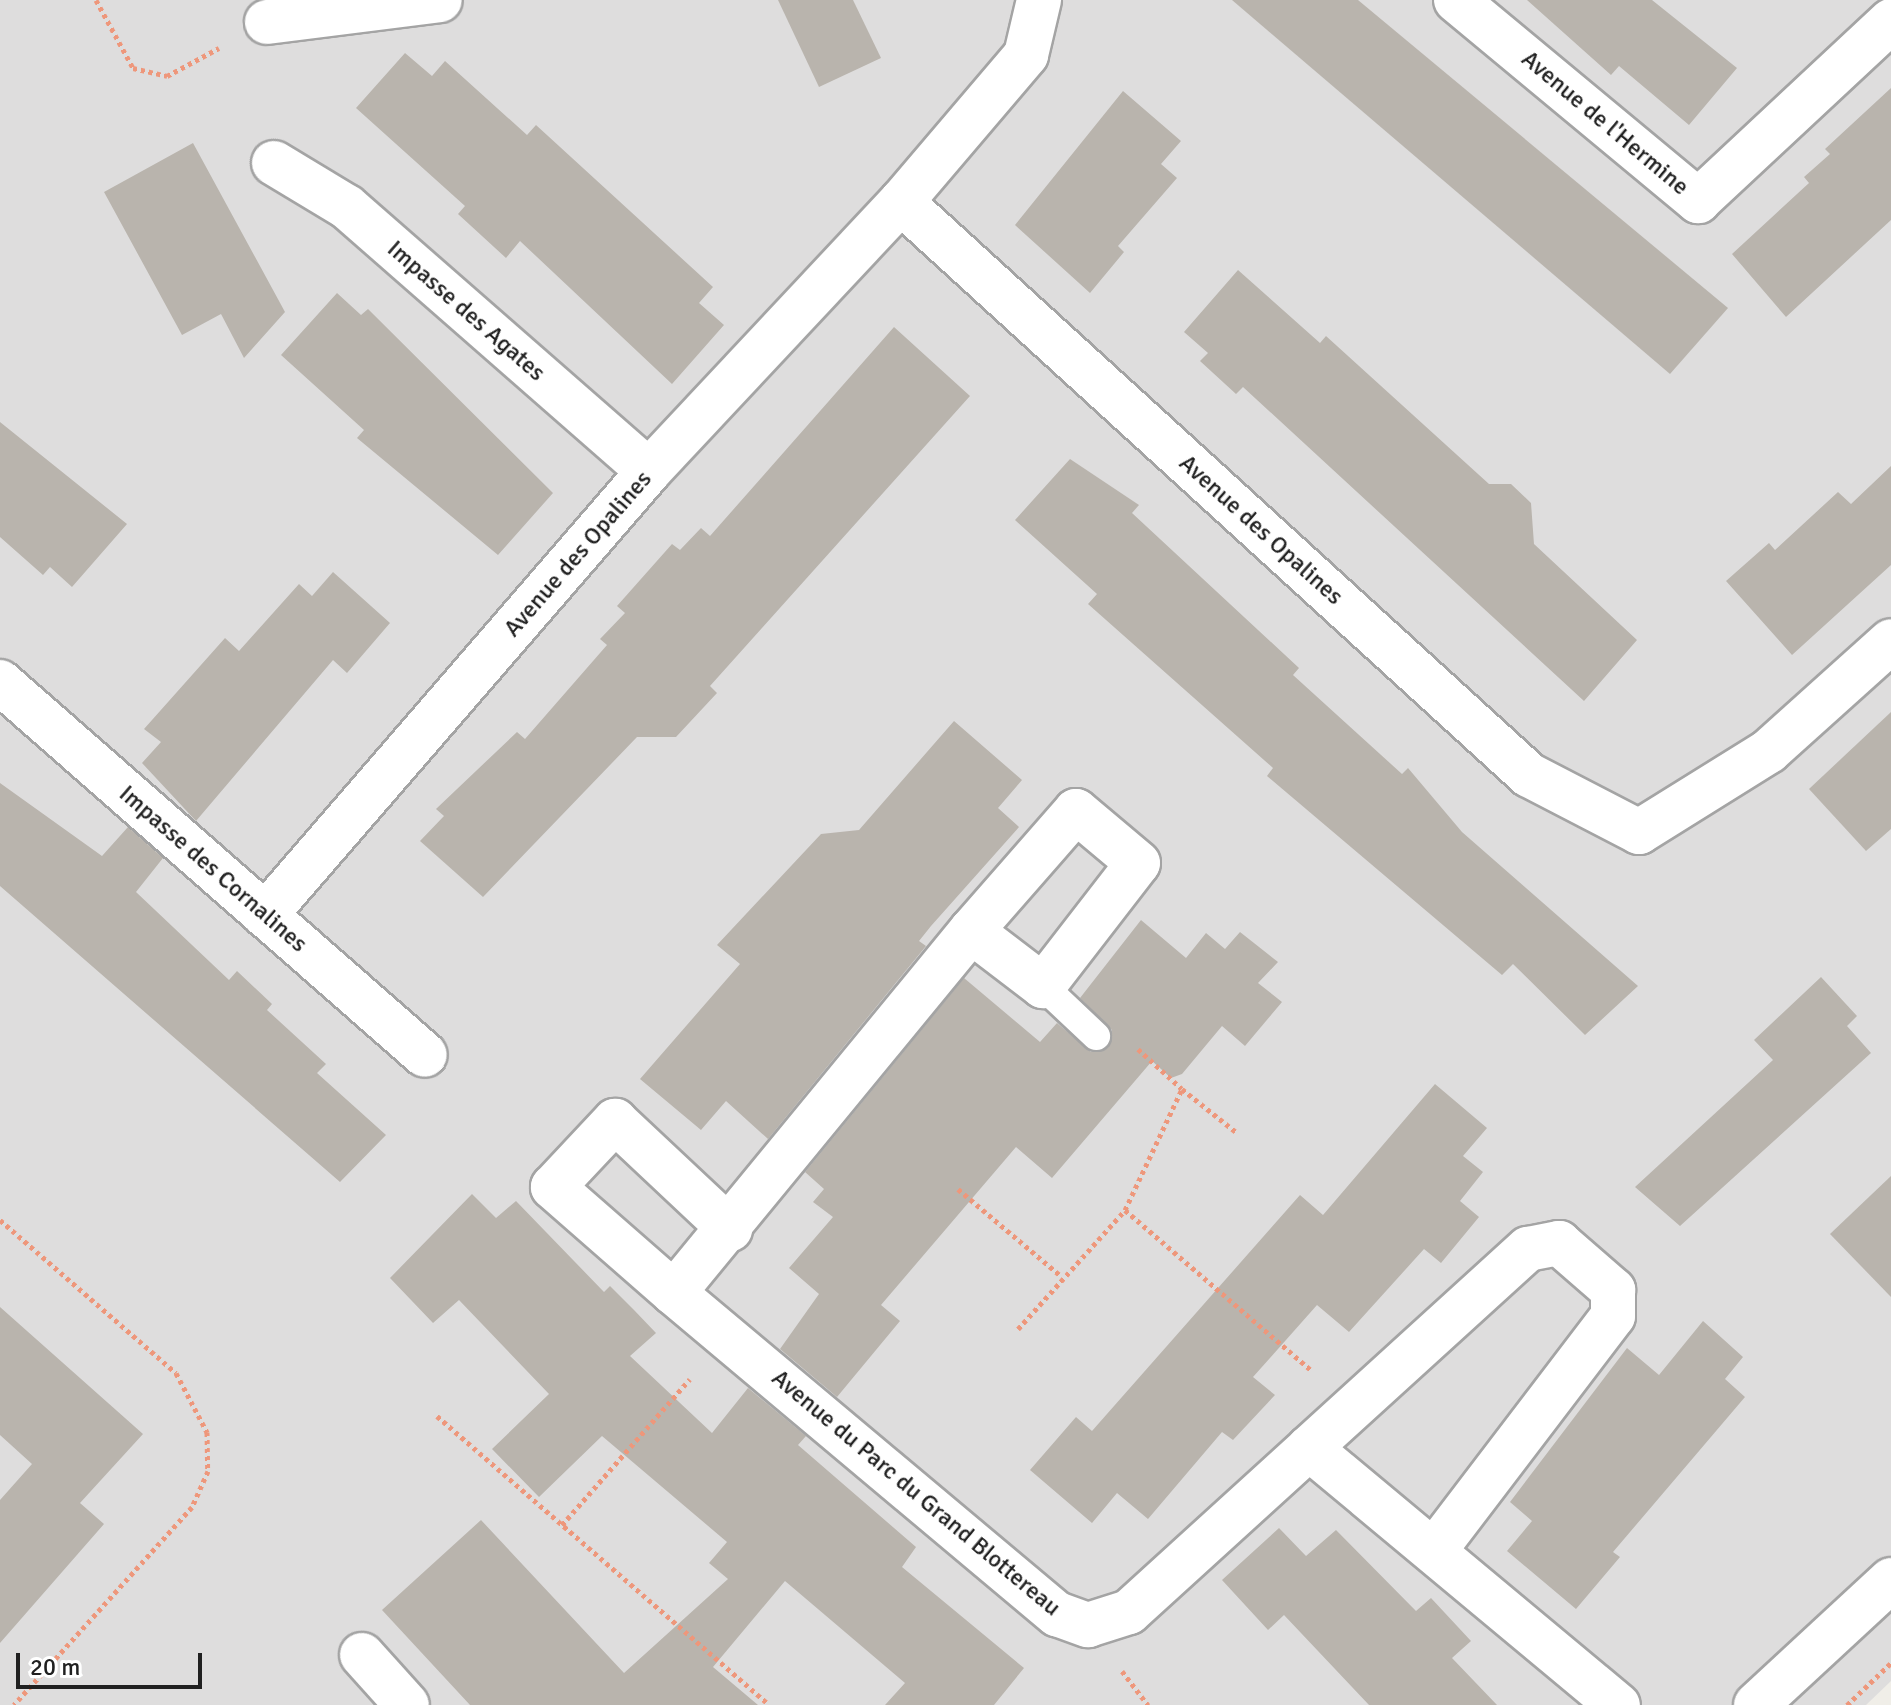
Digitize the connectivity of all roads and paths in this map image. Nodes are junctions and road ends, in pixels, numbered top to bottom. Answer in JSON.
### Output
{"nodes":[{"id":1,"x":96,"y":0,"type":"edge"},
{"id":2,"x":440,"y":0,"type":"edge"},
{"id":3,"x":1039,"y":0,"type":"edge"},
{"id":4,"x":1456,"y":0,"type":"edge"},
{"id":5,"x":1891,"y":21,"type":"edge"},
{"id":6,"x":267,"y":22,"type":"joint"},
{"id":7,"x":274,"y":163,"type":"dead end"},
{"id":8,"x":901,"y":202,"type":"junction"},
{"id":9,"x":649,"y":471,"type":"junction"},
{"id":10,"x":1891,"y":641,"type":"edge"},
{"id":11,"x":0,"y":682,"type":"edge"},
{"id":12,"x":265,"y":915,"type":"junction"},
{"id":13,"x":971,"y":931,"type":"junction"},
{"id":14,"x":1043,"y":986,"type":"junction"},
{"id":15,"x":1096,"y":1036,"type":"dead end"},
{"id":16,"x":425,"y":1055,"type":"dead end"},
{"id":17,"x":1236,"y":1132,"type":"dead end"},
{"id":18,"x":958,"y":1189,"type":"dead end"},
{"id":19,"x":1125,"y":1210,"type":"junction"},
{"id":20,"x":0,"y":1220,"type":"edge"},
{"id":21,"x":730,"y":1229,"type":"junction"},
{"id":22,"x":1061,"y":1276,"type":"junction"},
{"id":23,"x":674,"y":1293,"type":"junction"},
{"id":24,"x":1018,"y":1329,"type":"dead end"},
{"id":25,"x":727,"y":1336,"type":"junction"},
{"id":26,"x":1352,"y":1405,"type":"junction"},
{"id":27,"x":437,"y":1416,"type":"dead end"},
{"id":28,"x":1309,"y":1448,"type":"junction"},
{"id":29,"x":562,"y":1525,"type":"junction"},
{"id":30,"x":1435,"y":1550,"type":"junction"},
{"id":31,"x":1891,"y":1580,"type":"edge"},
{"id":32,"x":362,"y":1655,"type":"dead end"},
{"id":33,"x":1891,"y":1663,"type":"edge"},
{"id":34,"x":14,"y":1705,"type":"edge"},
{"id":35,"x":407,"y":1705,"type":"edge"},
{"id":36,"x":769,"y":1705,"type":"edge"},
{"id":37,"x":1618,"y":1705,"type":"edge"},
{"id":38,"x":1756,"y":1705,"type":"edge"},
{"id":39,"x":1847,"y":1705,"type":"edge"}],
"edges":[{"from":1,"to":6,"type":"path"},
{"from":2,"to":6,"type":"street"},
{"from":3,"to":8,"type":"street","name":"Avenue des Opalines"},
{"from":4,"to":5,"type":"street","name":"Avenue de l'Hermine"},
{"from":7,"to":9,"type":"street","name":"Impasse des Agates"},
{"from":8,"to":9,"type":"street","name":"Avenue des Opalines"},
{"from":8,"to":10,"type":"street","name":"Avenue des Opalines"},
{"from":9,"to":12,"type":"street","name":"Avenue des Opalines"},
{"from":11,"to":12,"type":"street","name":"Impasse des Cornalines"},
{"from":12,"to":16,"type":"street","name":"Impasse des Cornalines"},
{"from":13,"to":14,"type":"street"},
{"from":13,"to":14,"type":"street"},
{"from":13,"to":21,"type":"street"},
{"from":14,"to":15,"type":"lane"},
{"from":17,"to":19,"type":"path"},
{"from":18,"to":22,"type":"path"},
{"from":19,"to":22,"type":"path"},
{"from":19,"to":26,"type":"path"},
{"from":20,"to":34,"type":"path"},
{"from":21,"to":23,"type":"street"},
{"from":21,"to":23,"type":"street","name":"Avenue du Parc du Grand Blottereau"},
{"from":22,"to":24,"type":"path"},
{"from":23,"to":25,"type":"street","name":"Avenue du Parc du Grand Blottereau"},
{"from":25,"to":28,"type":"street","name":"Avenue du Parc du Grand Blottereau"},
{"from":25,"to":29,"type":"path"},
{"from":26,"to":28,"type":"street","name":"Avenue du Parc du Grand Blottereau"},
{"from":26,"to":30,"type":"street","name":"Avenue du Parc du Grand Blottereau"},
{"from":27,"to":29,"type":"path"},
{"from":28,"to":30,"type":"street"},
{"from":29,"to":36,"type":"path"},
{"from":30,"to":37,"type":"street"},
{"from":31,"to":38,"type":"street"},
{"from":32,"to":35,"type":"street"},
{"from":33,"to":39,"type":"path"}]}
